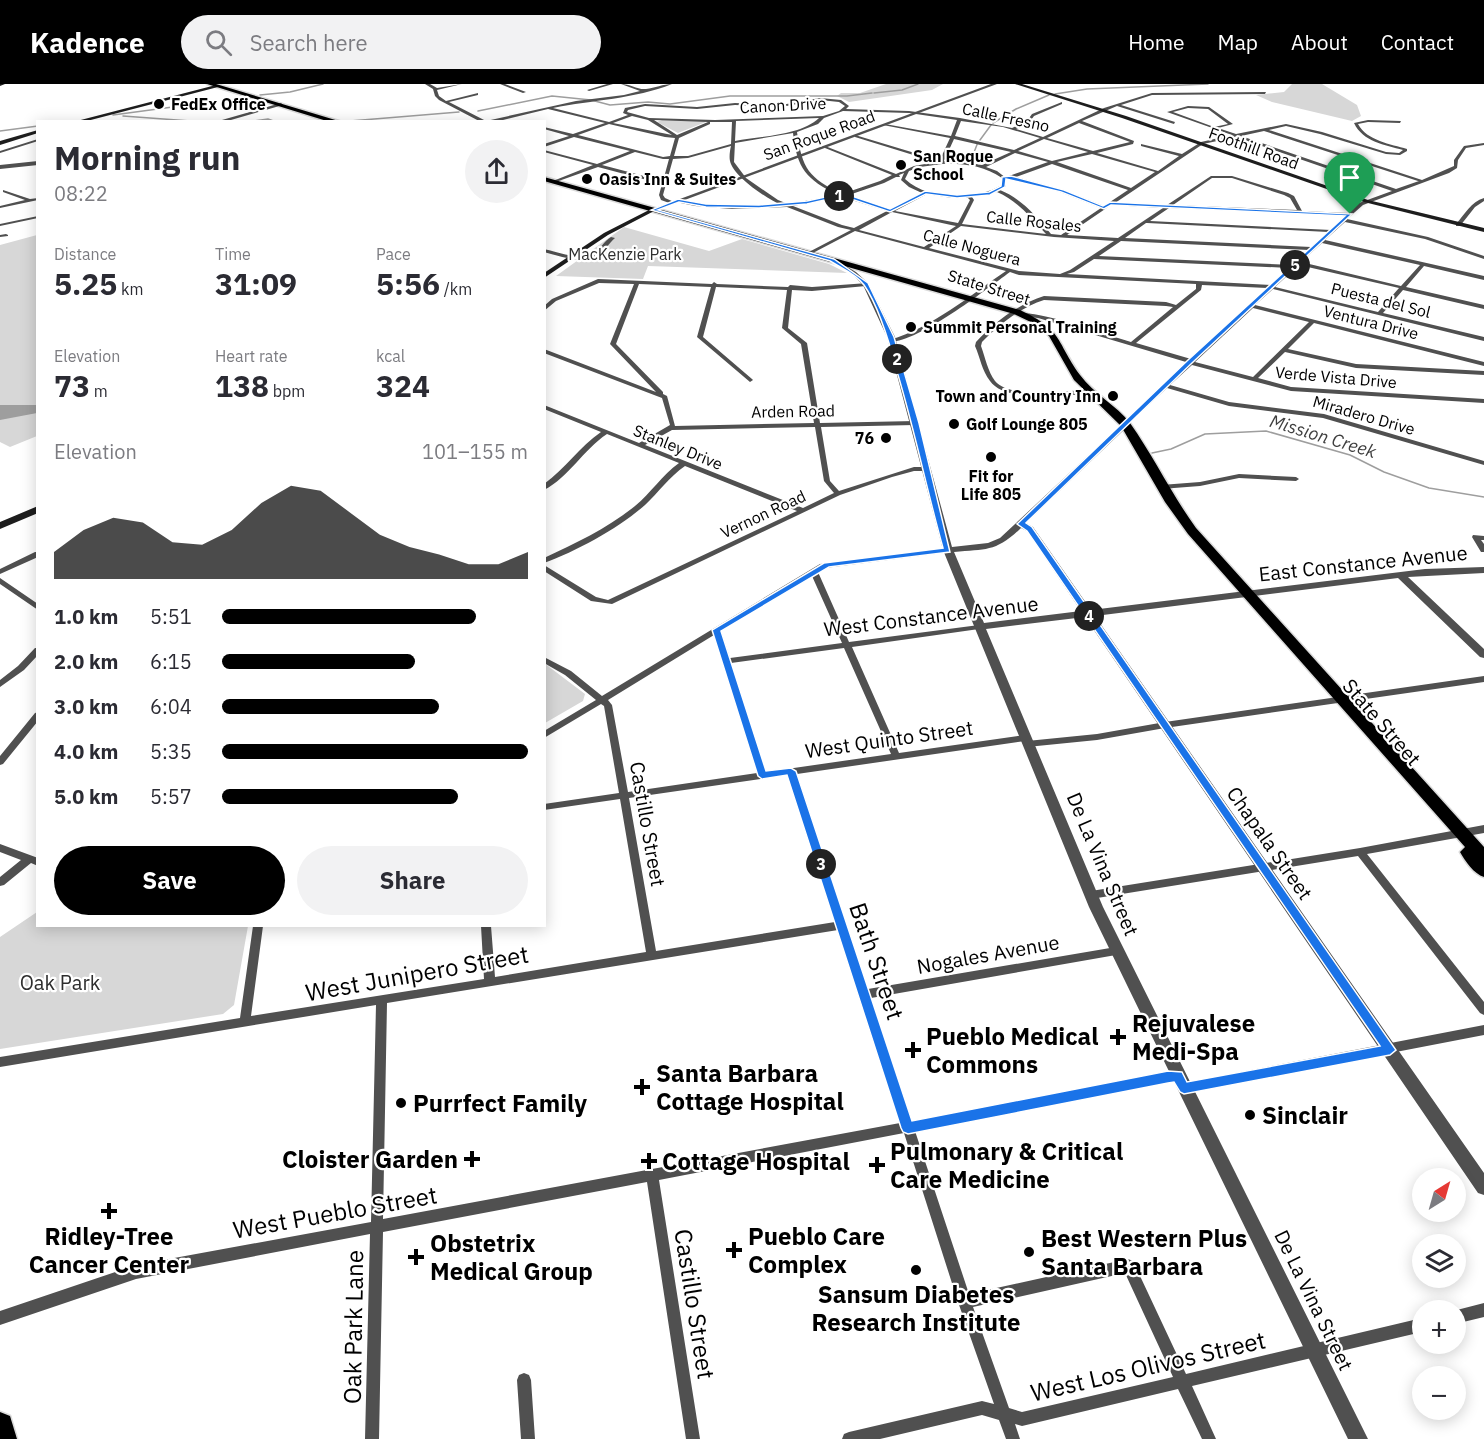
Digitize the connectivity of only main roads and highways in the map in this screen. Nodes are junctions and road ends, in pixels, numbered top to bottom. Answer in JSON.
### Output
{"nodes":[{"id":1,"x":202,"y":84,"type":"edge"},
{"id":2,"x":1017,"y":84,"type":"edge"},
{"id":3,"x":215,"y":85,"type":"edge"},
{"id":4,"x":83,"y":120,"type":"edge"},
{"id":5,"x":336,"y":120,"type":"edge"},
{"id":6,"x":36,"y":132,"type":"edge"},
{"id":7,"x":0,"y":143,"type":"edge"},
{"id":8,"x":546,"y":180,"type":"edge"},
{"id":9,"x":653,"y":210,"type":"junction"},
{"id":10,"x":1484,"y":230,"type":"edge"},
{"id":11,"x":546,"y":275,"type":"edge"},
{"id":12,"x":36,"y":510,"type":"edge"},
{"id":13,"x":0,"y":526,"type":"edge"},
{"id":14,"x":1457,"y":833,"type":"junction"},
{"id":15,"x":1484,"y":858,"type":"edge"},
{"id":16,"x":1484,"y":871,"type":"edge"},
{"id":17,"x":0,"y":1426,"type":"edge"},
{"id":18,"x":3,"y":1439,"type":"edge"}],
"edges":[{"from":1,"to":3,"type":"main road"},
{"from":2,"to":10,"type":"main road","name":"Foothill Road"},
{"from":3,"to":4,"type":"main road"},
{"from":3,"to":5,"type":"main road"},
{"from":6,"to":7,"type":"main road"},
{"from":8,"to":9,"type":"main road","name":"State Street"},
{"from":9,"to":11,"type":"main road"},
{"from":9,"to":14,"type":"main road","name":"State Street"},
{"from":12,"to":13,"type":"main road"},
{"from":14,"to":15,"type":"main road","name":"State Street"},
{"from":14,"to":16,"type":"main road","name":"State Street"},
{"from":17,"to":18,"type":"highway"}]}
